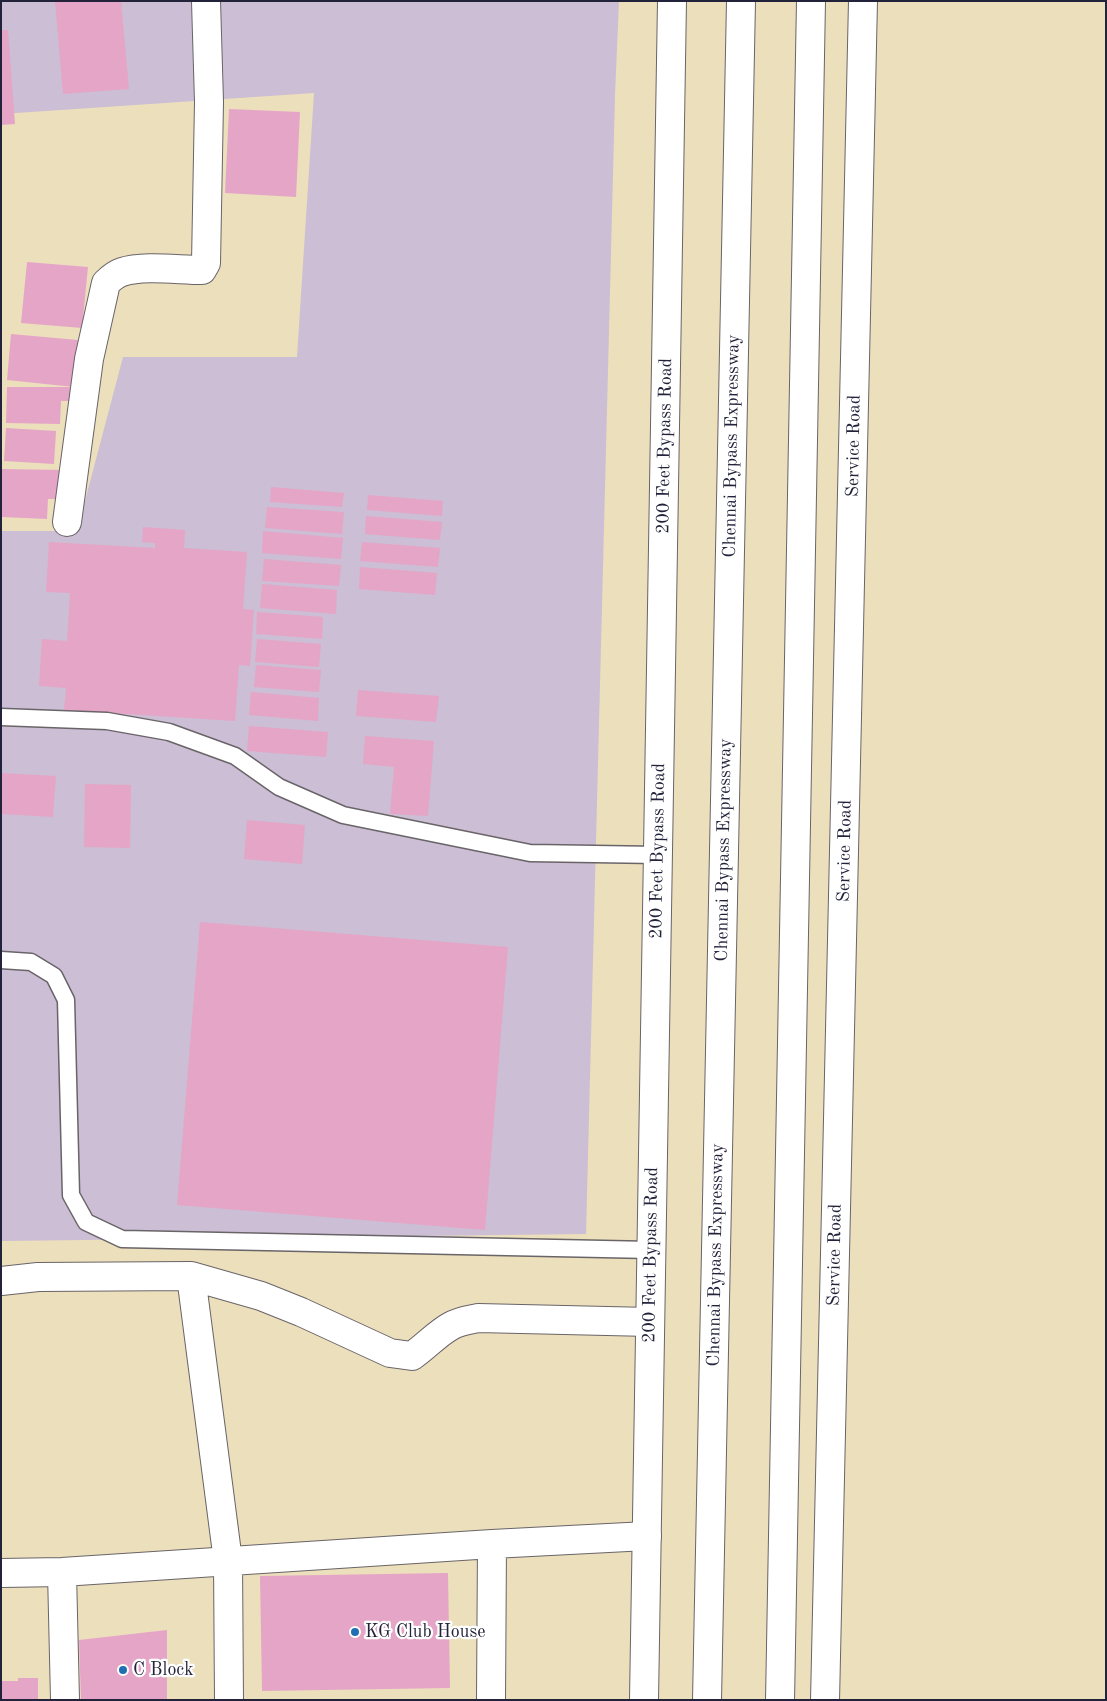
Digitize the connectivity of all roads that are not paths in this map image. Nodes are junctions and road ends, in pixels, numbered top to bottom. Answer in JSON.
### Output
{"nodes":[{"id":1,"x":206,"y":1,"type":"edge"},
{"id":2,"x":672,"y":1,"type":"edge"},
{"id":3,"x":741,"y":1,"type":"edge"},
{"id":4,"x":811,"y":1,"type":"edge"},
{"id":5,"x":864,"y":1,"type":"edge"},
{"id":6,"x":67,"y":522,"type":"dead end"},
{"id":7,"x":1,"y":717,"type":"edge"},
{"id":8,"x":658,"y":855,"type":"junction"},
{"id":9,"x":1,"y":960,"type":"edge"},
{"id":10,"x":651,"y":1250,"type":"junction"},
{"id":11,"x":191,"y":1276,"type":"junction"},
{"id":12,"x":1,"y":1281,"type":"edge"},
{"id":13,"x":650,"y":1322,"type":"junction"},
{"id":14,"x":647,"y":1536,"type":"junction"},
{"id":15,"x":492,"y":1544,"type":"junction"},
{"id":16,"x":228,"y":1562,"type":"junction"},
{"id":17,"x":62,"y":1572,"type":"junction"},
{"id":18,"x":1,"y":1574,"type":"edge"},
{"id":19,"x":65,"y":1700,"type":"edge"},
{"id":20,"x":228,"y":1700,"type":"edge"},
{"id":21,"x":491,"y":1700,"type":"edge"},
{"id":22,"x":644,"y":1700,"type":"edge"},
{"id":23,"x":707,"y":1700,"type":"edge"},
{"id":24,"x":780,"y":1700,"type":"edge"},
{"id":25,"x":825,"y":1700,"type":"edge"}],
"edges":[{"from":1,"to":6,"type":"main road"},
{"from":2,"to":8,"type":"main road","name":"200 Feet Bypass Road"},
{"from":3,"to":23,"type":"main road","name":"Chennai Bypass Expressway"},
{"from":4,"to":24,"type":"main road"},
{"from":5,"to":25,"type":"main road","name":"Service Road"},
{"from":7,"to":8,"type":"lane"},
{"from":8,"to":10,"type":"main road","name":"200 Feet Bypass Road"},
{"from":9,"to":10,"type":"lane"},
{"from":10,"to":13,"type":"main road","name":"200 Feet Bypass Road"},
{"from":11,"to":12,"type":"main road"},
{"from":11,"to":13,"type":"main road"},
{"from":11,"to":16,"type":"main road"},
{"from":13,"to":14,"type":"main road","name":"200 Feet Bypass Road"},
{"from":14,"to":15,"type":"main road"},
{"from":14,"to":22,"type":"main road","name":"200 Feet Bypass Road"},
{"from":15,"to":16,"type":"main road"},
{"from":15,"to":21,"type":"main road"},
{"from":16,"to":17,"type":"main road"},
{"from":16,"to":20,"type":"main road"},
{"from":17,"to":18,"type":"main road"},
{"from":17,"to":19,"type":"main road"}]}
